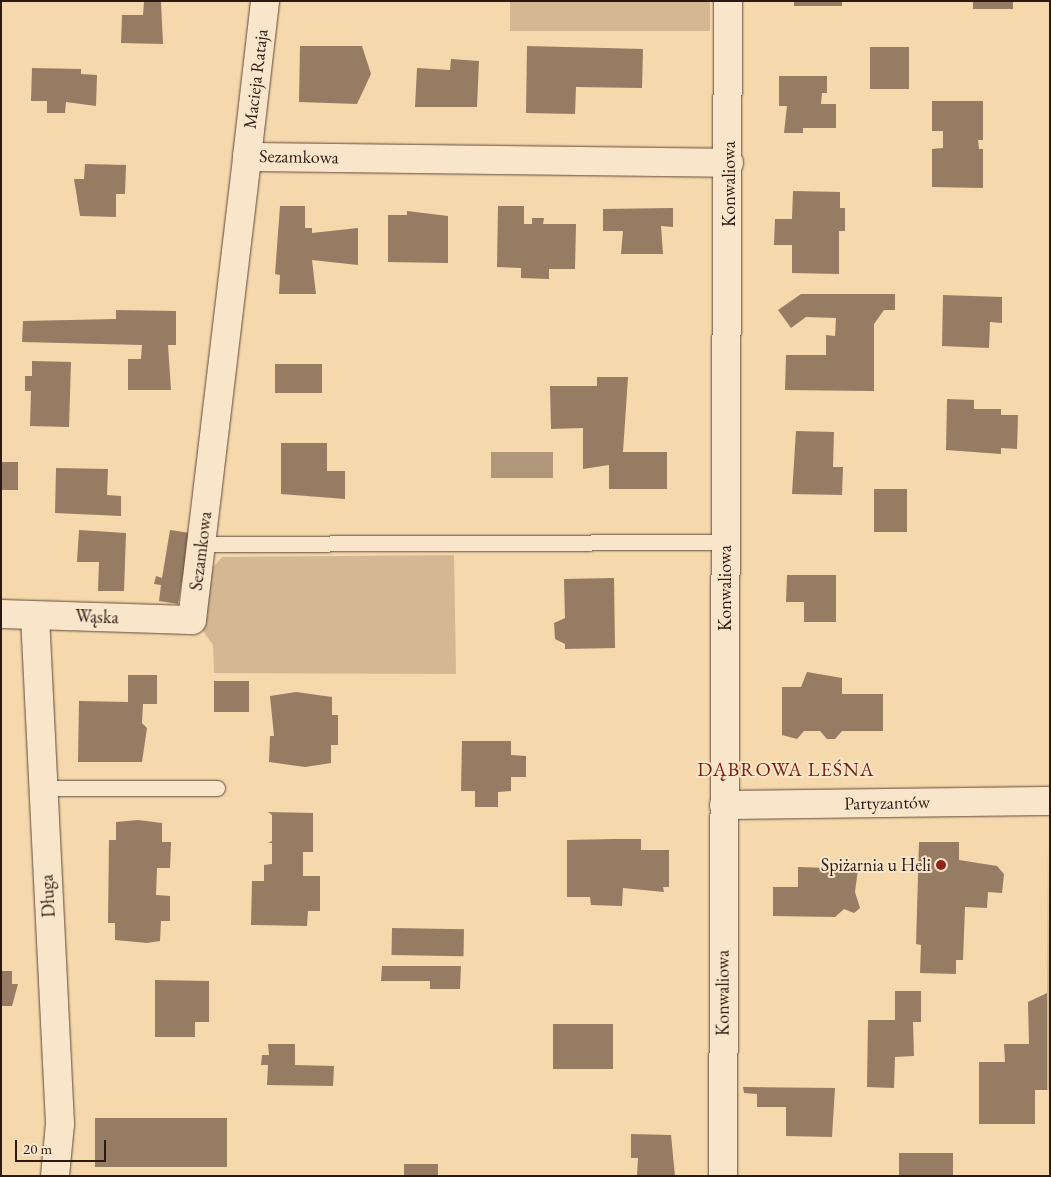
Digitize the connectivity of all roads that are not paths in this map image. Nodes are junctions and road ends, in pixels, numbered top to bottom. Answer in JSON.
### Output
{"nodes":[{"id":1,"x":265,"y":1,"type":"edge"},
{"id":2,"x":728,"y":1,"type":"edge"},
{"id":3,"x":247,"y":157,"type":"junction"},
{"id":4,"x":729,"y":163,"type":"junction"},
{"id":5,"x":726,"y":542,"type":"junction"},
{"id":6,"x":202,"y":544,"type":"junction"},
{"id":7,"x":1,"y":614,"type":"edge"},
{"id":8,"x":35,"y":616,"type":"junction"},
{"id":9,"x":192,"y":620,"type":"joint"},
{"id":10,"x":42,"y":788,"type":"junction"},
{"id":11,"x":218,"y":788,"type":"dead end"},
{"id":12,"x":1050,"y":801,"type":"edge"},
{"id":13,"x":724,"y":805,"type":"junction"},
{"id":14,"x":55,"y":1176,"type":"edge"},
{"id":15,"x":722,"y":1176,"type":"edge"}],
"edges":[{"from":1,"to":3,"type":"street","name":"Macieja Rataja"},
{"from":2,"to":4,"type":"street","name":"Konwaliowa"},
{"from":3,"to":4,"type":"street","name":"Sezamkowa"},
{"from":3,"to":6,"type":"street","name":"Sezamkowa"},
{"from":4,"to":5,"type":"street","name":"Konwaliowa"},
{"from":5,"to":6,"type":"lane"},
{"from":5,"to":13,"type":"street","name":"Konwaliowa"},
{"from":6,"to":9,"type":"street","name":"Sezamkowa"},
{"from":7,"to":8,"type":"street","name":"Wąska"},
{"from":8,"to":9,"type":"street","name":"Wąska"},
{"from":8,"to":10,"type":"street","name":"Długa"},
{"from":10,"to":11,"type":"lane"},
{"from":10,"to":14,"type":"street","name":"Długa"},
{"from":12,"to":13,"type":"street","name":"Partyzantów"},
{"from":13,"to":15,"type":"street","name":"Konwaliowa"}]}
